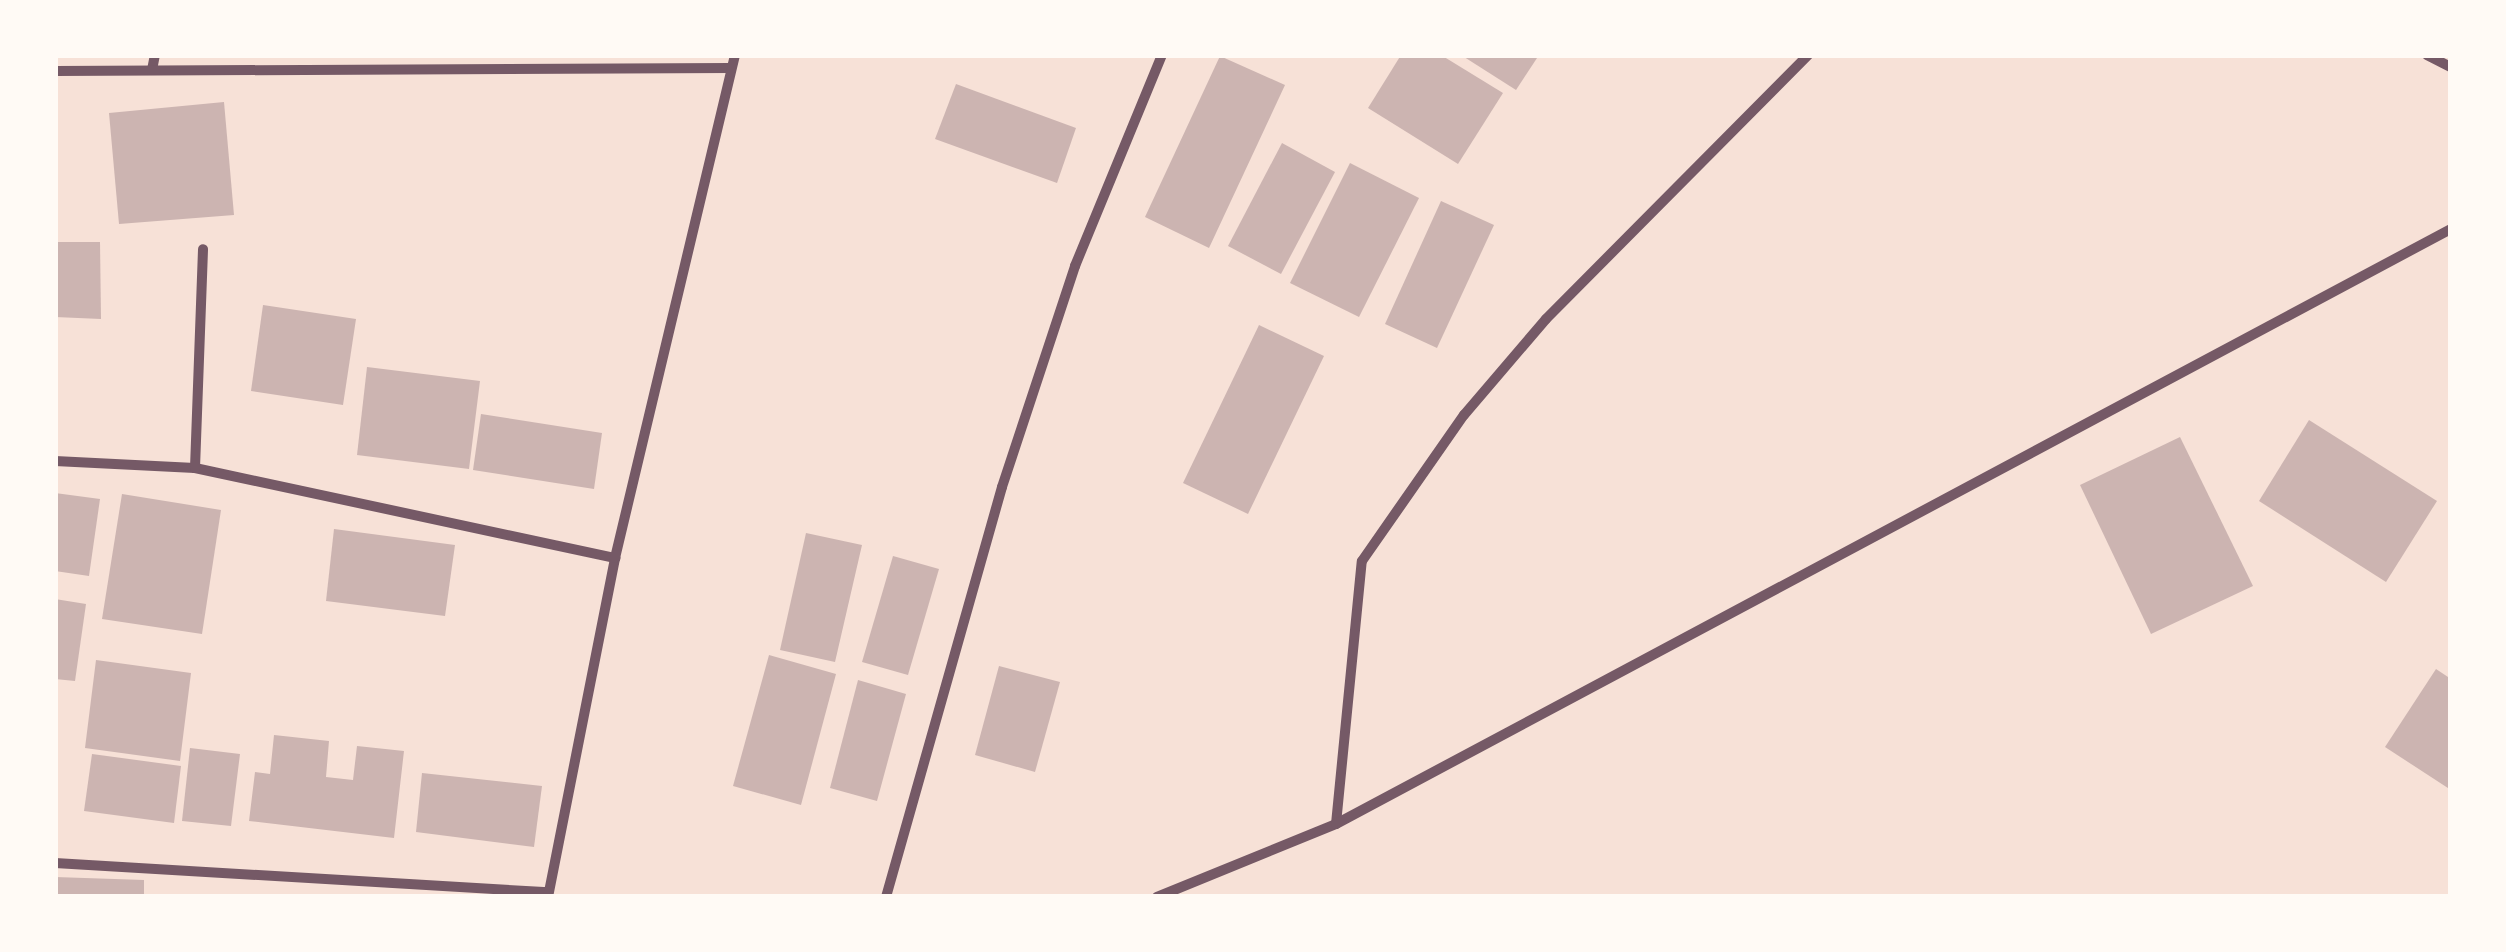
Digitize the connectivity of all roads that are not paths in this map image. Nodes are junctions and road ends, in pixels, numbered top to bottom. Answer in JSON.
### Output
{"nodes":[{"id":1,"x":155,"y":55,"type":"edge"},
{"id":2,"x":735,"y":55,"type":"edge"},
{"id":3,"x":1162,"y":55,"type":"edge"},
{"id":4,"x":1808,"y":55,"type":"edge"},
{"id":5,"x":2427,"y":55,"type":"edge"},
{"id":6,"x":2451,"y":67,"type":"edge"},
{"id":7,"x":731,"y":68,"type":"junction"},
{"id":8,"x":152,"y":70,"type":"junction"},
{"id":9,"x":55,"y":71,"type":"edge"},
{"id":10,"x":2451,"y":229,"type":"edge"},
{"id":11,"x":203,"y":249,"type":"dead end"},
{"id":12,"x":55,"y":461,"type":"edge"},
{"id":13,"x":196,"y":468,"type":"junction"},
{"id":14,"x":615,"y":558,"type":"junction"},
{"id":15,"x":1336,"y":824,"type":"junction"},
{"id":16,"x":55,"y":863,"type":"edge"},
{"id":17,"x":548,"y":894,"type":"edge"},
{"id":18,"x":886,"y":897,"type":"edge"},
{"id":19,"x":1157,"y":897,"type":"edge"}],
"edges":[{"from":1,"to":8,"type":"street"},
{"from":2,"to":7,"type":"street"},
{"from":3,"to":18,"type":"street"},
{"from":4,"to":15,"type":"street"},
{"from":5,"to":6,"type":"street"},
{"from":7,"to":8,"type":"street"},
{"from":7,"to":14,"type":"street"},
{"from":8,"to":9,"type":"street"},
{"from":10,"to":15,"type":"street"},
{"from":11,"to":13,"type":"street"},
{"from":12,"to":13,"type":"street"},
{"from":13,"to":14,"type":"street"},
{"from":14,"to":17,"type":"street"},
{"from":15,"to":19,"type":"street"},
{"from":16,"to":17,"type":"street"}]}
